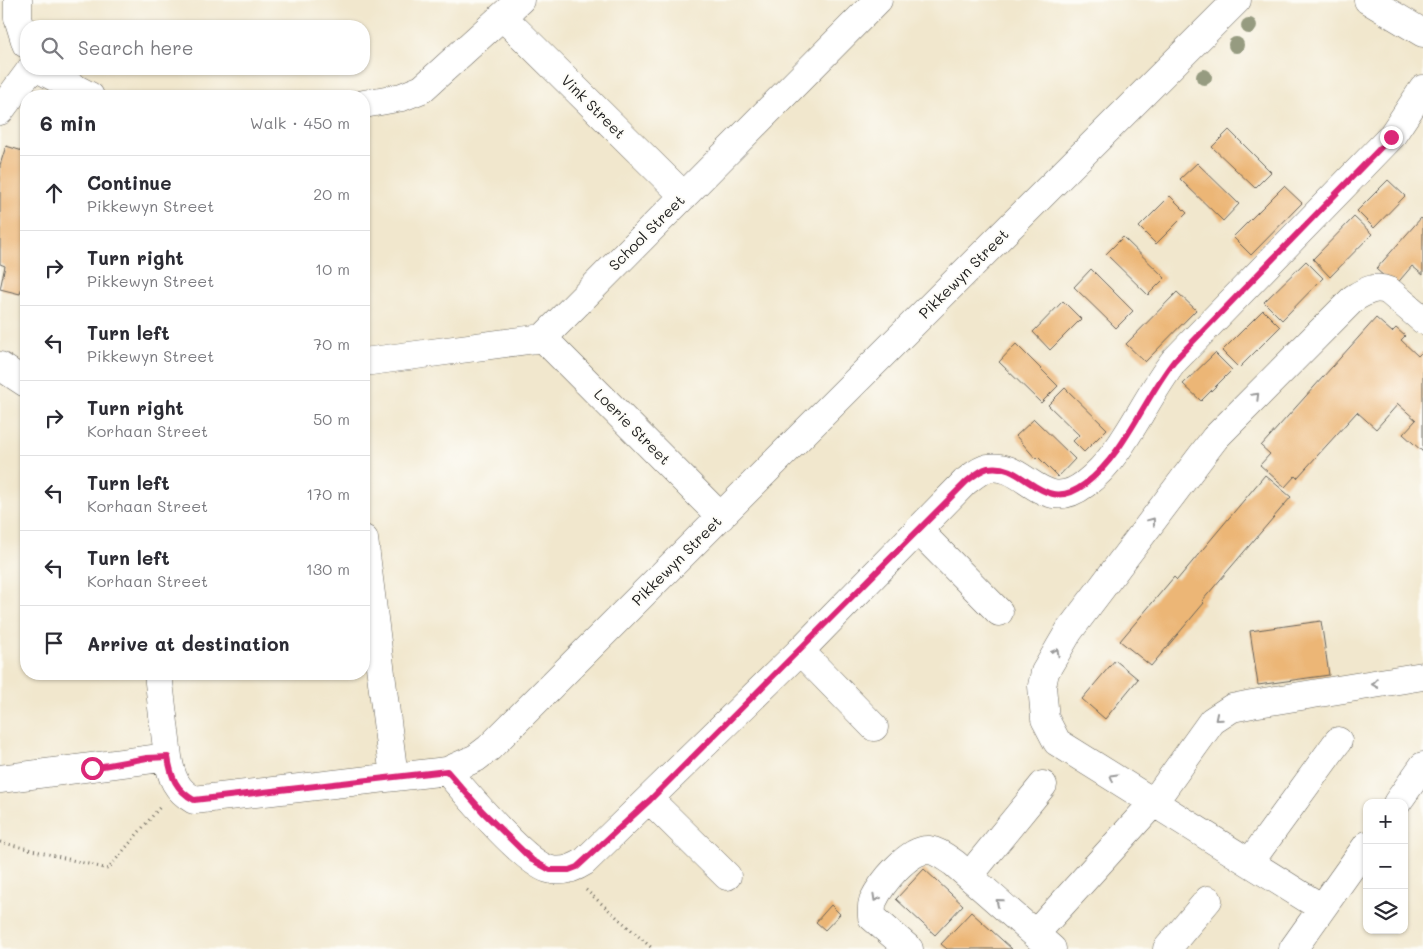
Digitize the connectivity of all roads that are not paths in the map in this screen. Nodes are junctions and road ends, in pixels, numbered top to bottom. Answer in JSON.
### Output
{"nodes":[{"id":1,"x":18,"y":0,"type":"edge"},
{"id":2,"x":878,"y":0,"type":"edge"},
{"id":3,"x":1237,"y":0,"type":"edge"},
{"id":4,"x":1368,"y":0,"type":"edge"},
{"id":5,"x":512,"y":9,"type":"edge"},
{"id":6,"x":20,"y":24,"type":"edge"},
{"id":7,"x":1423,"y":33,"type":"edge"},
{"id":8,"x":27,"y":75,"type":"edge"},
{"id":9,"x":50,"y":75,"type":"edge"},
{"id":10,"x":1423,"y":89,"type":"edge"},
{"id":11,"x":79,"y":90,"type":"edge"},
{"id":12,"x":370,"y":103,"type":"edge"},
{"id":13,"x":0,"y":111,"type":"edge"},
{"id":14,"x":684,"y":196,"type":"junction"},
{"id":15,"x":1423,"y":320,"type":"edge"},
{"id":16,"x":543,"y":338,"type":"junction"},
{"id":17,"x":370,"y":361,"type":"edge"},
{"id":18,"x":0,"y":366,"type":"edge"},
{"id":19,"x":20,"y":378,"type":"edge"},
{"id":20,"x":721,"y":517,"type":"junction"},
{"id":21,"x":918,"y":530,"type":"junction"},
{"id":22,"x":370,"y":587,"type":"edge"},
{"id":23,"x":999,"y":612,"type":"dead end"},
{"id":24,"x":800,"y":651,"type":"junction"},
{"id":25,"x":1423,"y":676,"type":"edge"},
{"id":26,"x":159,"y":680,"type":"edge"},
{"id":27,"x":874,"y":727,"type":"dead end"},
{"id":28,"x":1338,"y":741,"type":"dead end"},
{"id":29,"x":168,"y":757,"type":"junction"},
{"id":30,"x":1423,"y":766,"type":"edge"},
{"id":31,"x":447,"y":771,"type":"junction"},
{"id":32,"x":394,"y":777,"type":"junction"},
{"id":33,"x":0,"y":779,"type":"edge"},
{"id":34,"x":1043,"y":785,"type":"dead end"},
{"id":35,"x":1400,"y":799,"type":"edge"},
{"id":36,"x":650,"y":800,"type":"junction"},
{"id":37,"x":1154,"y":802,"type":"junction"},
{"id":38,"x":1363,"y":851,"type":"edge"},
{"id":39,"x":1250,"y":862,"type":"junction"},
{"id":40,"x":727,"y":876,"type":"dead end"},
{"id":41,"x":969,"y":876,"type":"junction"},
{"id":42,"x":1208,"y":900,"type":"dead end"},
{"id":43,"x":1322,"y":908,"type":"junction"},
{"id":44,"x":1044,"y":941,"type":"edge"},
{"id":45,"x":909,"y":949,"type":"edge"},
{"id":46,"x":1167,"y":949,"type":"edge"},
{"id":47,"x":1293,"y":949,"type":"edge"}],
"edges":[{"from":1,"to":6,"type":"street"},
{"from":2,"to":14,"type":"street","name":"School Street"},
{"from":3,"to":20,"type":"street","name":"Pikkewyn Street"},
{"from":4,"to":7,"type":"street"},
{"from":5,"to":12,"type":"street"},
{"from":5,"to":14,"type":"street","name":"Vink Street"},
{"from":8,"to":13,"type":"street"},
{"from":9,"to":11,"type":"street"},
{"from":10,"to":21,"type":"street"},
{"from":14,"to":16,"type":"street","name":"School Street"},
{"from":37,"to":15,"type":"street","one_way":true},
{"from":16,"to":17,"type":"street"},
{"from":16,"to":20,"type":"street","name":"Loerie Street"},
{"from":18,"to":19,"type":"street"},
{"from":20,"to":31,"type":"street","name":"Pikkewyn Street"},
{"from":21,"to":23,"type":"street"},
{"from":21,"to":24,"type":"street"},
{"from":22,"to":32,"type":"street"},
{"from":24,"to":27,"type":"street"},
{"from":24,"to":36,"type":"street"},
{"from":25,"to":37,"type":"street","one_way":true},
{"from":26,"to":29,"type":"street"},
{"from":28,"to":39,"type":"street"},
{"from":29,"to":32,"type":"street","name":"Pikkewyn Street"},
{"from":29,"to":33,"type":"street"},
{"from":30,"to":35,"type":"street"},
{"from":31,"to":32,"type":"street","name":"Pikkewyn Street"},
{"from":31,"to":36,"type":"street"},
{"from":34,"to":41,"type":"street"},
{"from":36,"to":40,"type":"street"},
{"from":37,"to":39,"type":"street"},
{"from":37,"to":44,"type":"street"},
{"from":38,"to":43,"type":"street"},
{"from":39,"to":43,"type":"street"},
{"from":44,"to":41,"type":"street","one_way":true},
{"from":41,"to":45,"type":"street","one_way":true},
{"from":42,"to":46,"type":"street"},
{"from":43,"to":47,"type":"street"}]}
